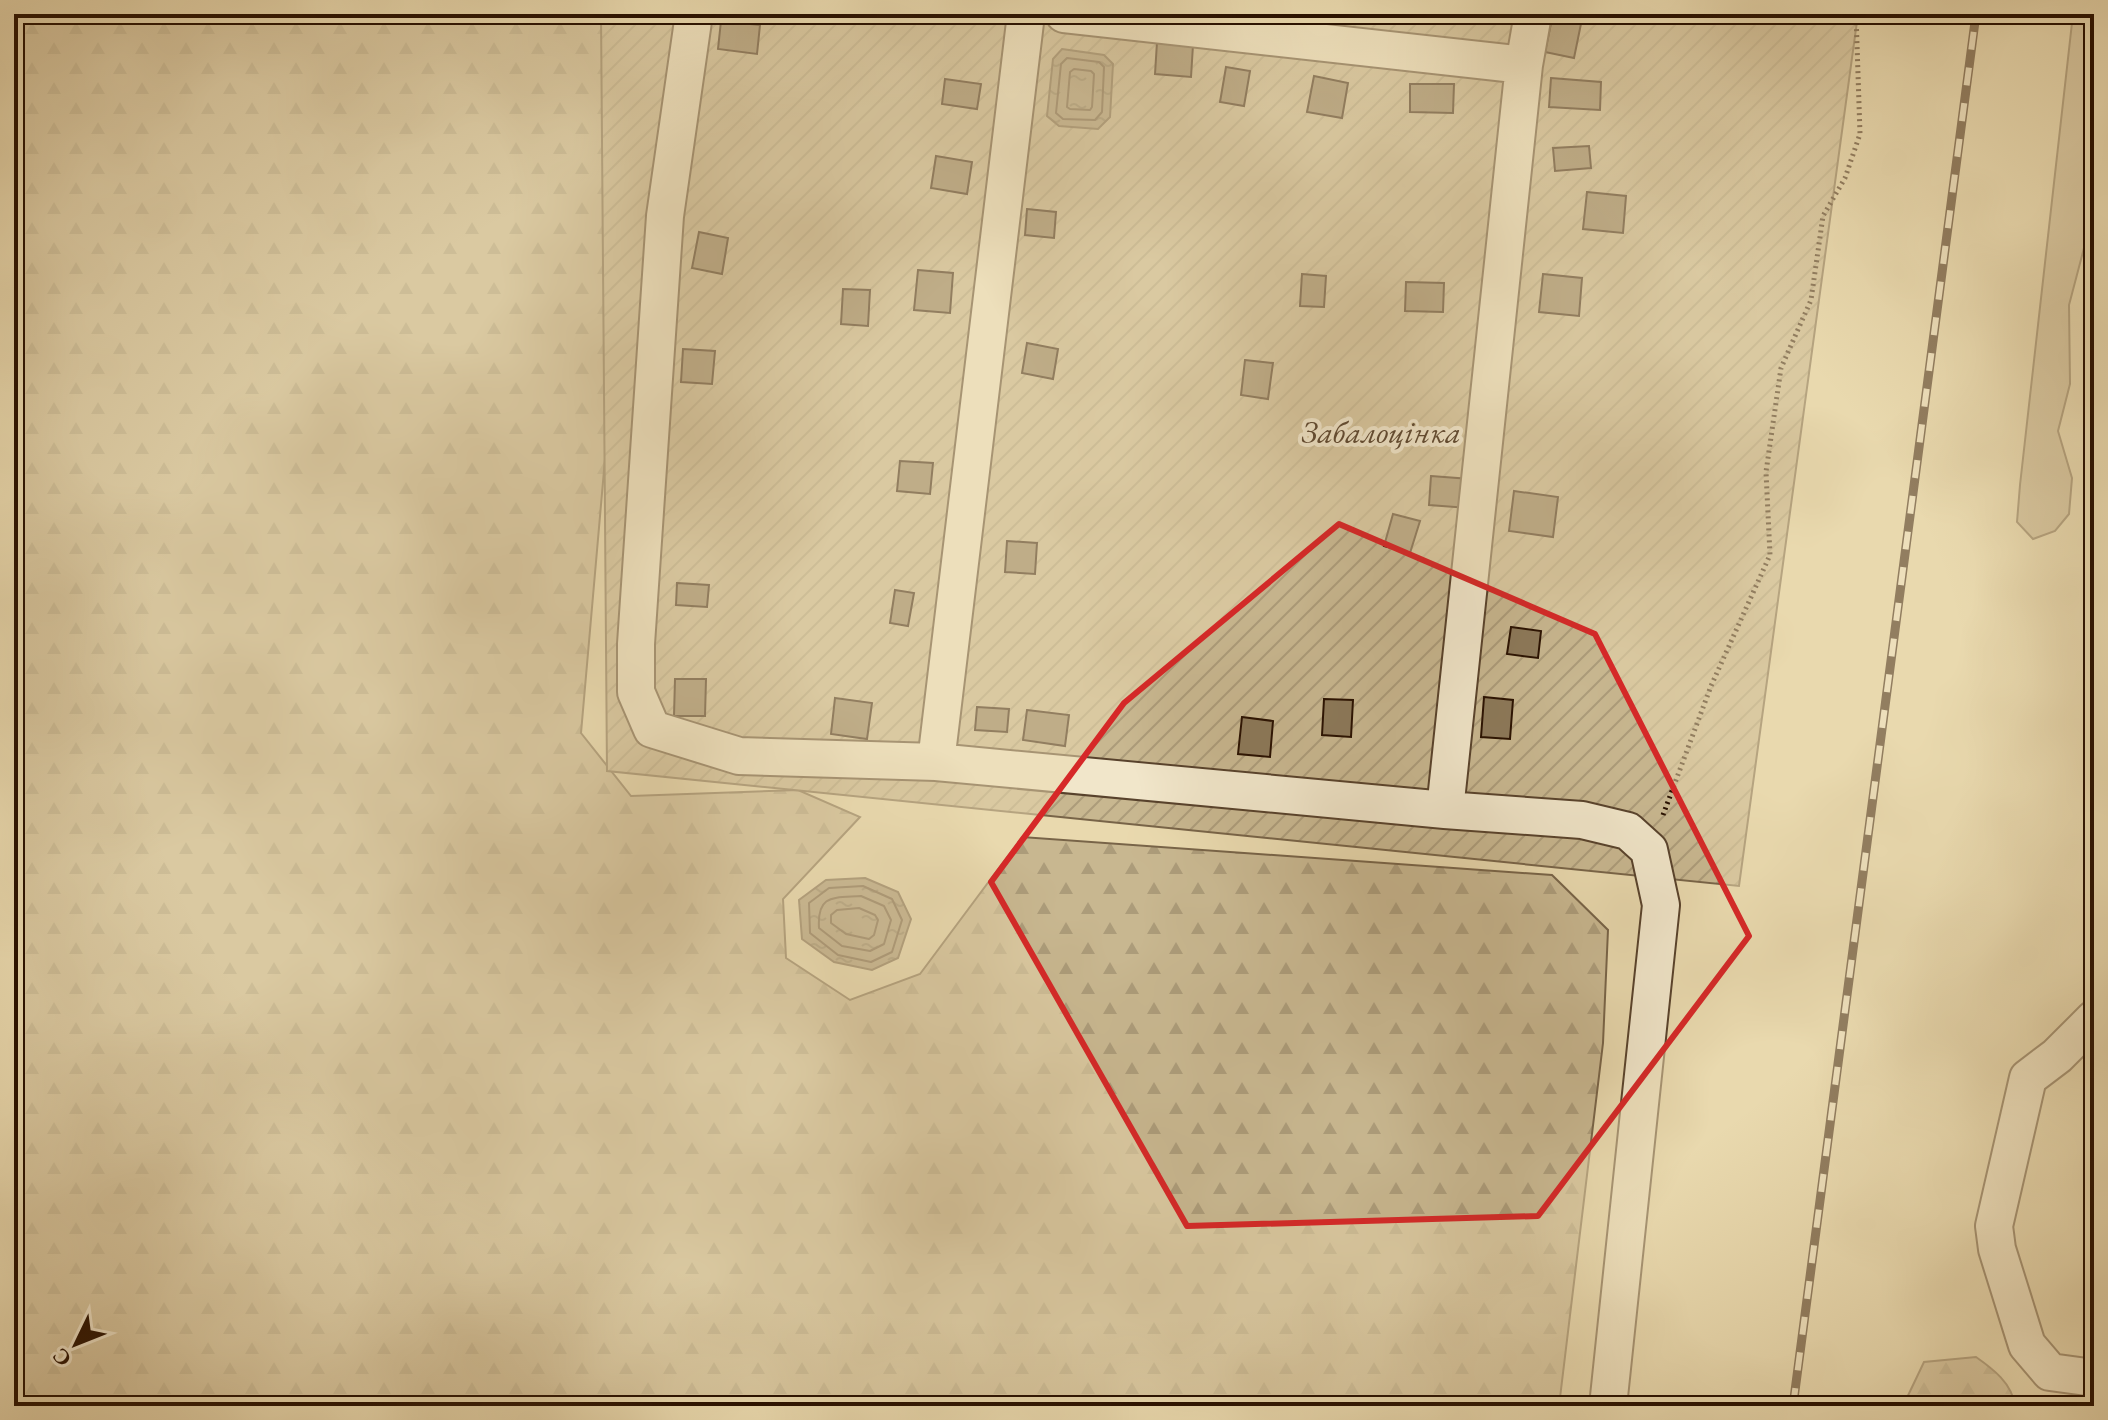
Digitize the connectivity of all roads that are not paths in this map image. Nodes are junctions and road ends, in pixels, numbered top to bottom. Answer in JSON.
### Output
{"nodes":[{"id":1,"x":694,"y":14,"type":"edge"},
{"id":2,"x":1026,"y":14,"type":"edge"},
{"id":3,"x":1064,"y":14,"type":"edge"},
{"id":4,"x":1533,"y":14,"type":"edge"},
{"id":5,"x":1524,"y":65,"type":"junction"},
{"id":6,"x":936,"y":762,"type":"junction"},
{"id":7,"x":1445,"y":810,"type":"junction"},
{"id":8,"x":2094,"y":1019,"type":"edge"},
{"id":9,"x":2094,"y":1378,"type":"edge"},
{"id":10,"x":1608,"y":1406,"type":"edge"}],
"edges":[{"from":1,"to":6,"type":"street"},
{"from":2,"to":6,"type":"street"},
{"from":3,"to":5,"type":"street"},
{"from":4,"to":5,"type":"street"},
{"from":5,"to":7,"type":"street"},
{"from":6,"to":7,"type":"street"},
{"from":7,"to":10,"type":"street"},
{"from":8,"to":9,"type":"street"}]}
